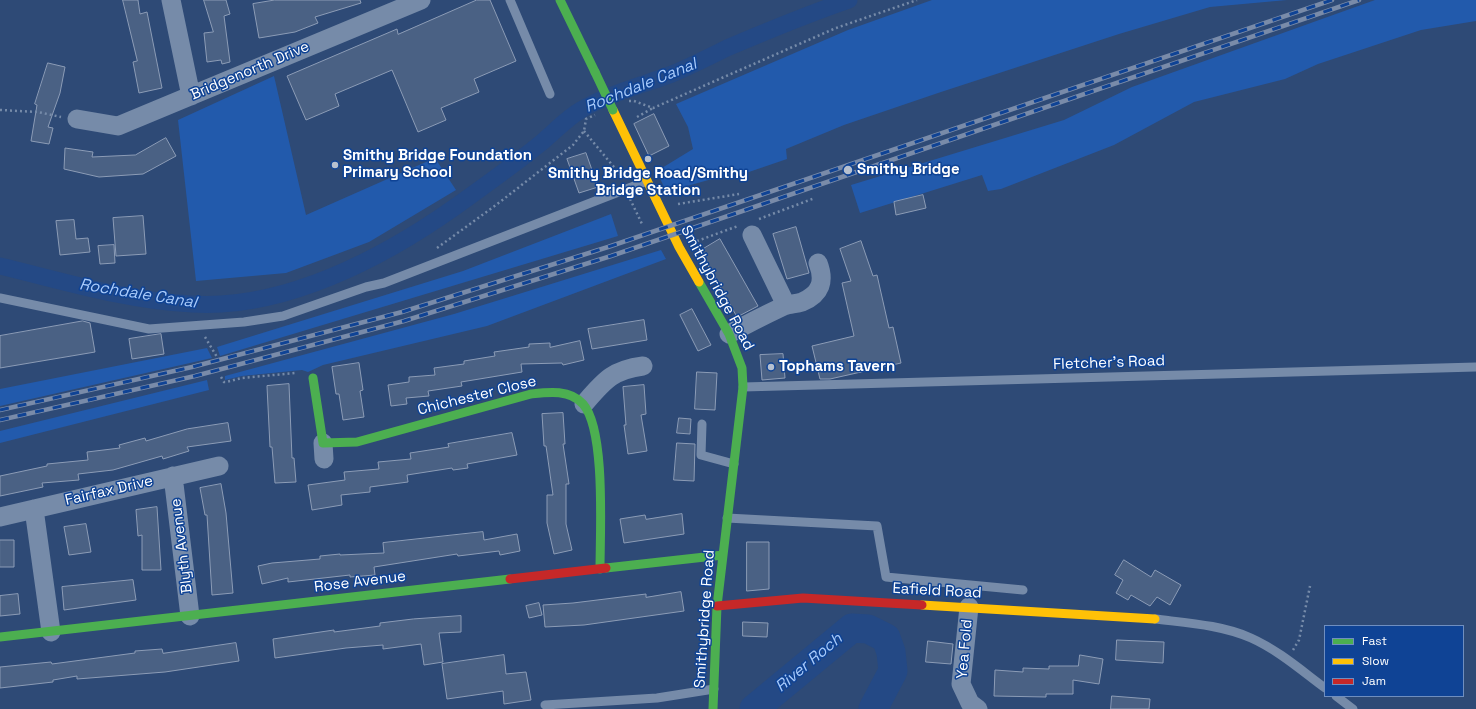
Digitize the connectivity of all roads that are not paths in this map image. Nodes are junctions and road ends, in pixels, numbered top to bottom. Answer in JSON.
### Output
{"nodes":[{"id":1,"x":171,"y":0,"type":"edge"},
{"id":2,"x":421,"y":0,"type":"edge"},
{"id":3,"x":510,"y":0,"type":"edge"},
{"id":4,"x":560,"y":0,"type":"edge"},
{"id":5,"x":550,"y":94,"type":"dead end"},
{"id":6,"x":191,"y":96,"type":"junction"},
{"id":7,"x":77,"y":119,"type":"road end"},
{"id":8,"x":647,"y":181,"type":"junction"},
{"id":9,"x":752,"y":235,"type":"dead end"},
{"id":10,"x":818,"y":263,"type":"dead end"},
{"id":11,"x":0,"y":298,"type":"edge"},
{"id":12,"x":786,"y":305,"type":"junction"},
{"id":13,"x":729,"y":334,"type":"junction"},
{"id":14,"x":643,"y":366,"type":"dead end"},
{"id":15,"x":1476,"y":367,"type":"edge"},
{"id":16,"x":313,"y":378,"type":"road end"},
{"id":17,"x":743,"y":387,"type":"junction"},
{"id":18,"x":584,"y":404,"type":"junction"},
{"id":19,"x":702,"y":424,"type":"dead end"},
{"id":20,"x":734,"y":464,"type":"junction"},
{"id":21,"x":219,"y":466,"type":"dead end"},
{"id":22,"x":174,"y":476,"type":"junction"},
{"id":23,"x":34,"y":509,"type":"junction"},
{"id":24,"x":0,"y":517,"type":"edge"},
{"id":25,"x":727,"y":518,"type":"junction"},
{"id":26,"x":723,"y":555,"type":"junction"},
{"id":27,"x":600,"y":569,"type":"junction"},
{"id":28,"x":1023,"y":590,"type":"dead end"},
{"id":29,"x":717,"y":606,"type":"junction"},
{"id":30,"x":969,"y":607,"type":"junction"},
{"id":31,"x":190,"y":616,"type":"junction"},
{"id":32,"x":1155,"y":619,"type":"joint"},
{"id":33,"x":51,"y":632,"type":"junction"},
{"id":34,"x":0,"y":637,"type":"edge"},
{"id":35,"x":1324,"y":687,"type":"edge"},
{"id":36,"x":714,"y":689,"type":"junction"},
{"id":37,"x":1337,"y":697,"type":"edge"},
{"id":38,"x":545,"y":705,"type":"dead end"},
{"id":39,"x":713,"y":709,"type":"edge"},
{"id":40,"x":978,"y":709,"type":"edge"},
{"id":41,"x":1353,"y":709,"type":"edge"}],
"edges":[{"from":1,"to":6,"type":"street"},
{"from":2,"to":6,"type":"street","name":"Bridgenorth Drive"},
{"from":3,"to":5,"type":"lane"},
{"from":4,"to":8,"type":"street","name":"Smithybridge Road","bridge":true},
{"from":6,"to":7,"type":"street","name":"Bridgenorth Drive"},
{"from":8,"to":11,"type":"lane"},
{"from":8,"to":13,"type":"street","name":"Smithybridge Road"},
{"from":9,"to":12,"type":"street"},
{"from":10,"to":12,"type":"street"},
{"from":12,"to":13,"type":"street"},
{"from":13,"to":17,"type":"street","name":"Smithybridge Road"},
{"from":14,"to":18,"type":"street"},
{"from":15,"to":17,"type":"lane","name":"Fletcher's Road"},
{"from":16,"to":18,"type":"street","name":"Chichester Close"},
{"from":17,"to":20,"type":"street","name":"Smithybridge Road"},
{"from":18,"to":27,"type":"street"},
{"from":19,"to":20,"type":"lane"},
{"from":20,"to":25,"type":"street","name":"Smithybridge Road"},
{"from":21,"to":22,"type":"street","name":"Fairfax Drive"},
{"from":22,"to":23,"type":"street","name":"Fairfax Drive"},
{"from":22,"to":31,"type":"street","name":"Blyth Avenue"},
{"from":23,"to":24,"type":"street","name":"Fairfax Drive"},
{"from":23,"to":33,"type":"street"},
{"from":25,"to":26,"type":"street","name":"Smithybridge Road"},
{"from":25,"to":28,"type":"lane"},
{"from":26,"to":27,"type":"street","name":"Rose Avenue"},
{"from":26,"to":29,"type":"street","name":"Smithybridge Road"},
{"from":27,"to":31,"type":"street","name":"Rose Avenue"},
{"from":29,"to":30,"type":"street","name":"Eafield Road"},
{"from":29,"to":36,"type":"street","name":"Smithybridge Road"},
{"from":30,"to":32,"type":"street","name":"Eafield Road"},
{"from":30,"to":40,"type":"street","name":"Yea Fold"},
{"from":31,"to":33,"type":"street","name":"Rose Avenue"},
{"from":32,"to":35,"type":"lane"},
{"from":33,"to":34,"type":"street","name":"Rose Avenue"},
{"from":36,"to":38,"type":"lane"},
{"from":36,"to":39,"type":"street","name":"Smithybridge Road"},
{"from":37,"to":41,"type":"lane"}]}
